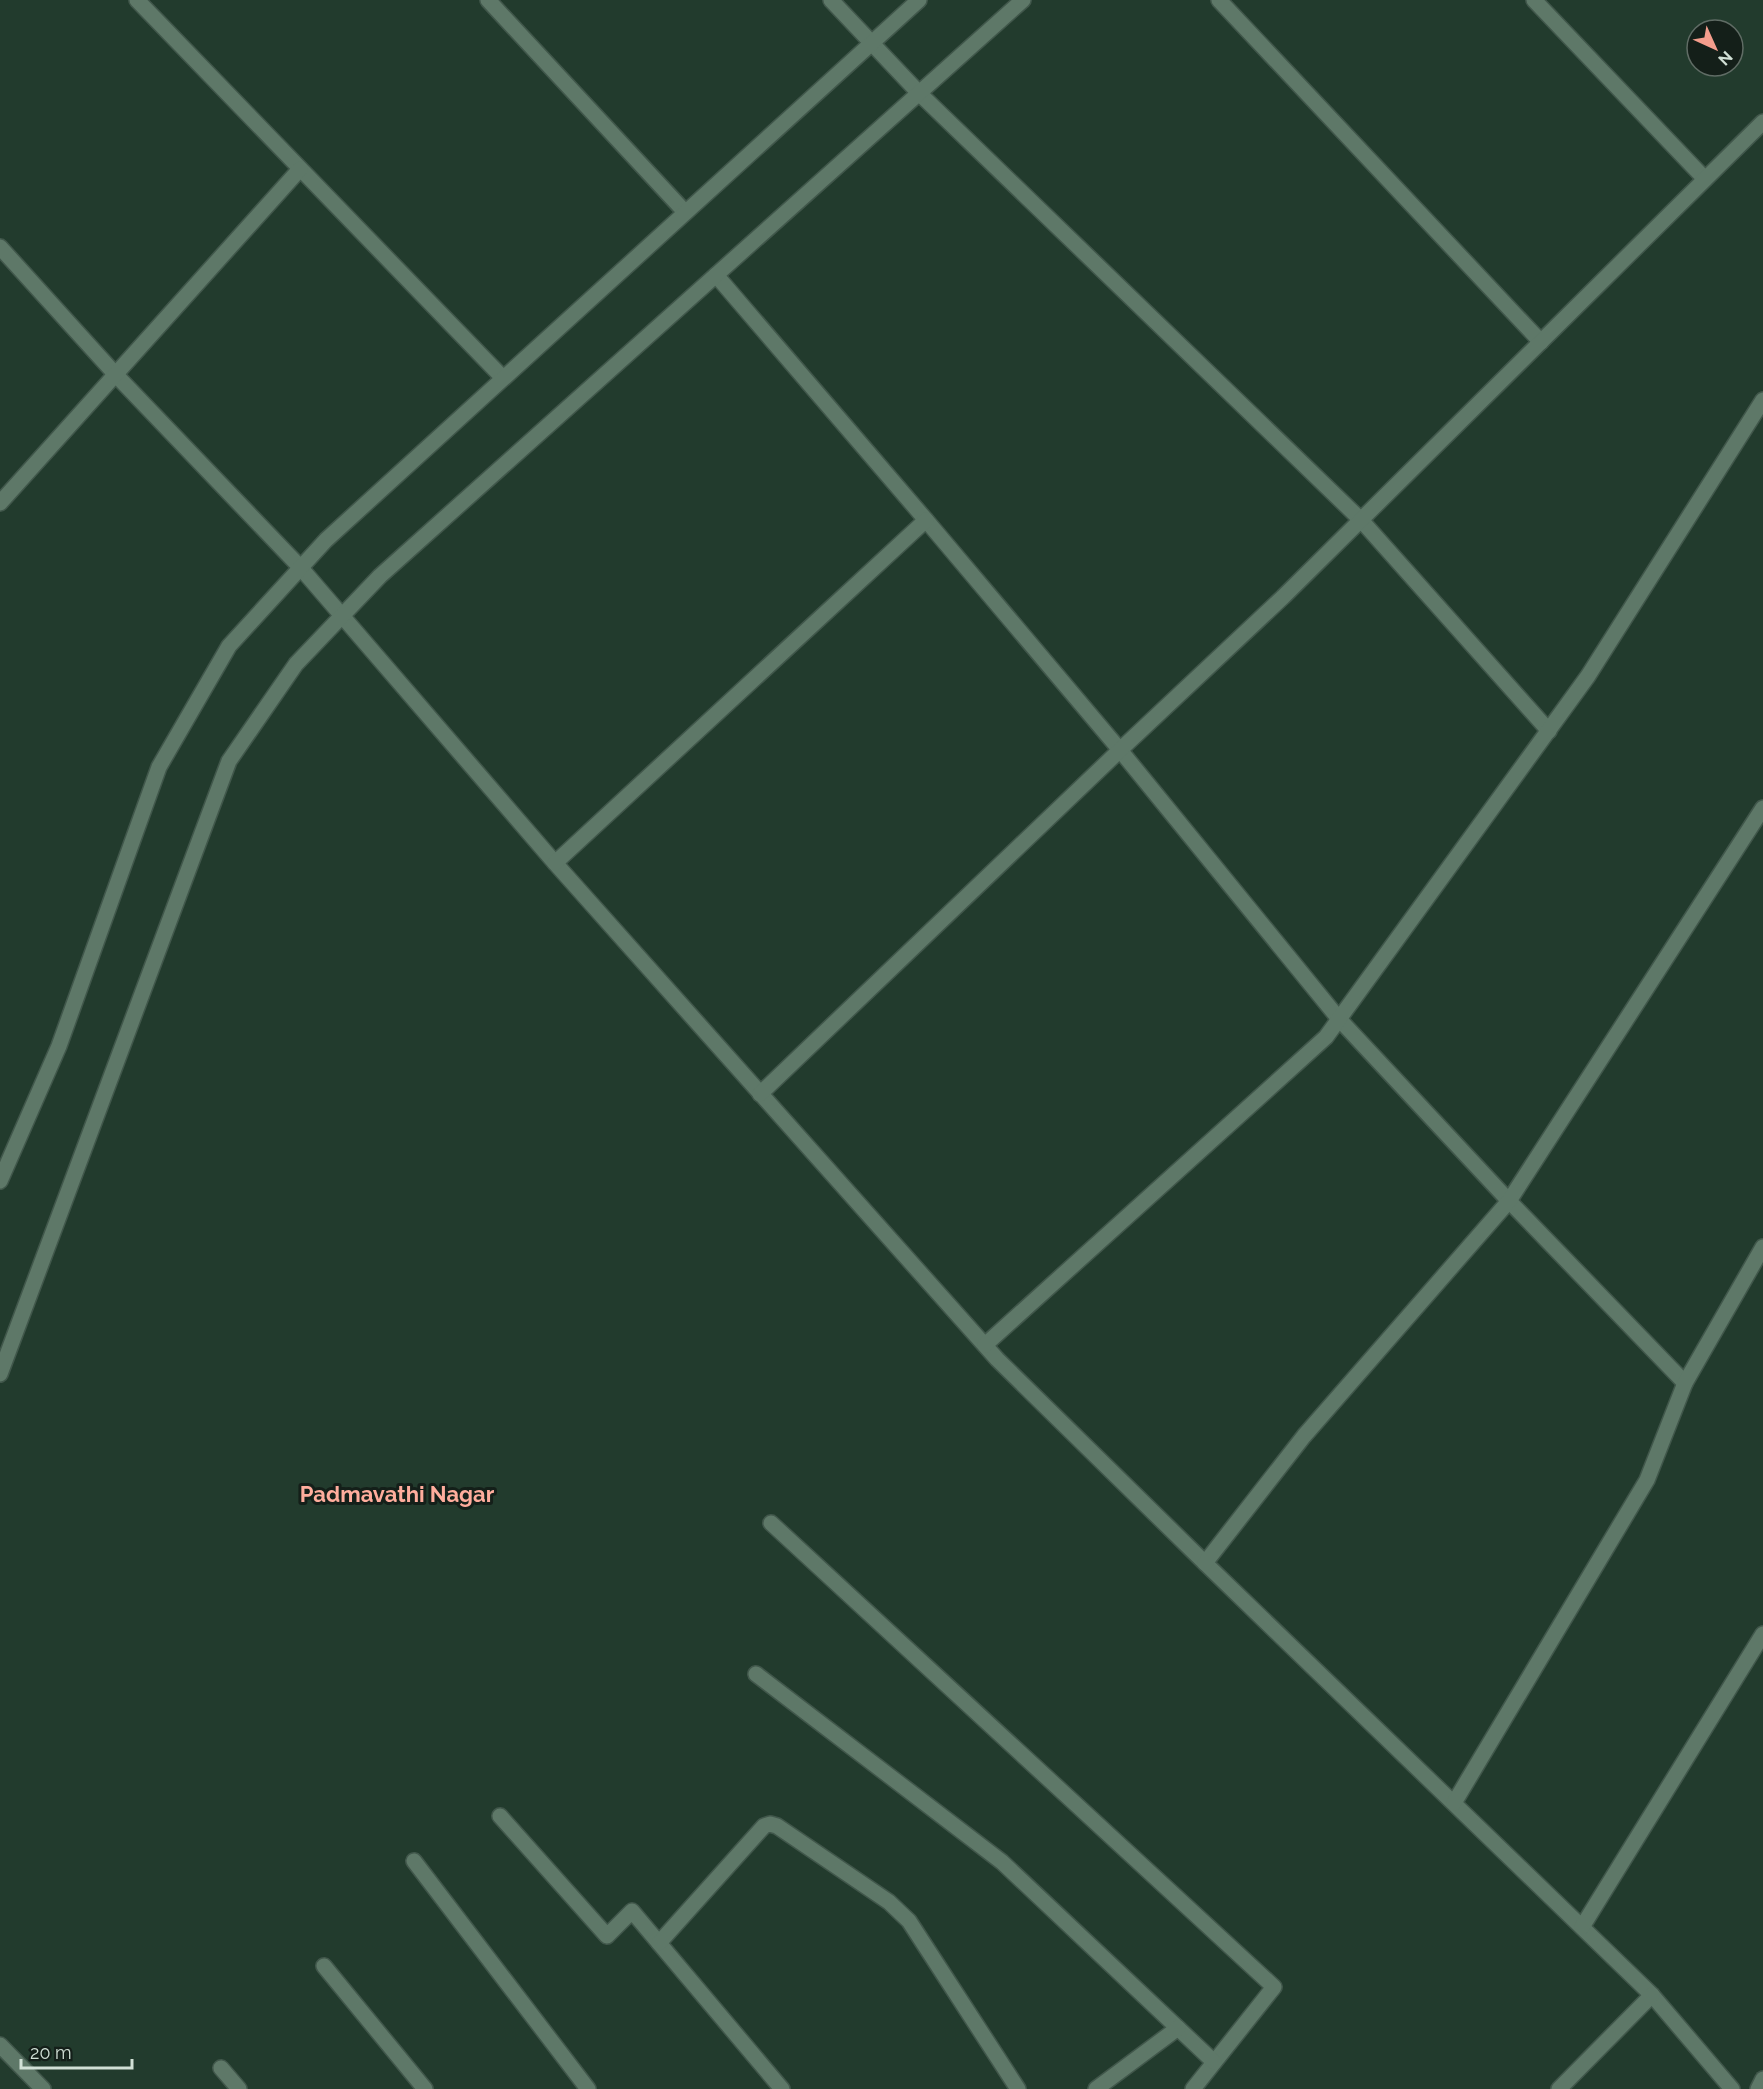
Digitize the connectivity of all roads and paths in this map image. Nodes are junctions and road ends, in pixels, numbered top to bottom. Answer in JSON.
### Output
{"nodes":[{"id":1,"x":137,"y":0,"type":"edge"},
{"id":2,"x":488,"y":0,"type":"edge"},
{"id":3,"x":831,"y":0,"type":"edge"},
{"id":4,"x":919,"y":0,"type":"edge"},
{"id":5,"x":1023,"y":0,"type":"edge"},
{"id":6,"x":1219,"y":0,"type":"edge"},
{"id":7,"x":1534,"y":0,"type":"edge"},
{"id":8,"x":871,"y":44,"type":"junction"},
{"id":9,"x":919,"y":93,"type":"junction"},
{"id":10,"x":1763,"y":122,"type":"edge"},
{"id":11,"x":300,"y":169,"type":"junction"},
{"id":12,"x":1704,"y":179,"type":"junction"},
{"id":13,"x":686,"y":212,"type":"junction"},
{"id":14,"x":0,"y":247,"type":"edge"},
{"id":15,"x":716,"y":276,"type":"junction"},
{"id":16,"x":1541,"y":342,"type":"junction"},
{"id":17,"x":116,"y":375,"type":"junction"},
{"id":18,"x":503,"y":378,"type":"junction"},
{"id":19,"x":1763,"y":400,"type":"edge"},
{"id":20,"x":0,"y":503,"type":"edge"},
{"id":21,"x":926,"y":520,"type":"junction"},
{"id":22,"x":1361,"y":520,"type":"junction"},
{"id":23,"x":300,"y":567,"type":"junction"},
{"id":24,"x":342,"y":616,"type":"junction"},
{"id":25,"x":1549,"y":730,"type":"junction"},
{"id":26,"x":1120,"y":750,"type":"junction"},
{"id":27,"x":1763,"y":808,"type":"edge"},
{"id":28,"x":555,"y":863,"type":"junction"},
{"id":29,"x":1339,"y":1019,"type":"junction"},
{"id":30,"x":760,"y":1094,"type":"junction"},
{"id":31,"x":0,"y":1181,"type":"edge"},
{"id":32,"x":1509,"y":1201,"type":"junction"},
{"id":33,"x":1763,"y":1246,"type":"edge"},
{"id":34,"x":986,"y":1345,"type":"junction"},
{"id":35,"x":0,"y":1374,"type":"edge"},
{"id":36,"x":1685,"y":1383,"type":"junction"},
{"id":37,"x":771,"y":1523,"type":"dead end"},
{"id":38,"x":1204,"y":1563,"type":"junction"},
{"id":39,"x":1763,"y":1634,"type":"edge"},
{"id":40,"x":756,"y":1674,"type":"dead end"},
{"id":41,"x":1454,"y":1803,"type":"junction"},
{"id":42,"x":500,"y":1816,"type":"dead end"},
{"id":43,"x":414,"y":1861,"type":"dead end"},
{"id":44,"x":1582,"y":1927,"type":"junction"},
{"id":45,"x":659,"y":1943,"type":"junction"},
{"id":46,"x":324,"y":1966,"type":"dead end"},
{"id":47,"x":1652,"y":1995,"type":"junction"},
{"id":48,"x":1178,"y":2028,"type":"junction"},
{"id":49,"x":0,"y":2045,"type":"edge"},
{"id":50,"x":1214,"y":2062,"type":"junction"},
{"id":51,"x":221,"y":2068,"type":"dead end"},
{"id":52,"x":1763,"y":2079,"type":"edge"},
{"id":53,"x":43,"y":2089,"type":"edge"},
{"id":54,"x":239,"y":2089,"type":"edge"},
{"id":55,"x":425,"y":2089,"type":"edge"},
{"id":56,"x":588,"y":2089,"type":"edge"},
{"id":57,"x":782,"y":2089,"type":"edge"},
{"id":58,"x":1018,"y":2089,"type":"edge"},
{"id":59,"x":1096,"y":2089,"type":"edge"},
{"id":60,"x":1192,"y":2089,"type":"edge"},
{"id":61,"x":1559,"y":2089,"type":"edge"},
{"id":62,"x":1732,"y":2089,"type":"edge"},
{"id":63,"x":1758,"y":2089,"type":"edge"}],
"edges":[{"from":1,"to":11,"type":"street"},
{"from":2,"to":13,"type":"street"},
{"from":3,"to":8,"type":"street"},
{"from":4,"to":8,"type":"street"},
{"from":5,"to":9,"type":"street"},
{"from":6,"to":16,"type":"street"},
{"from":7,"to":12,"type":"street"},
{"from":8,"to":9,"type":"street"},
{"from":8,"to":13,"type":"street"},
{"from":9,"to":15,"type":"street"},
{"from":9,"to":22,"type":"street"},
{"from":10,"to":12,"type":"street"},
{"from":11,"to":17,"type":"street"},
{"from":11,"to":18,"type":"street"},
{"from":12,"to":16,"type":"street"},
{"from":13,"to":18,"type":"street"},
{"from":14,"to":17,"type":"street"},
{"from":15,"to":21,"type":"street"},
{"from":15,"to":24,"type":"street"},
{"from":16,"to":22,"type":"street"},
{"from":17,"to":20,"type":"street"},
{"from":17,"to":23,"type":"street"},
{"from":18,"to":23,"type":"street"},
{"from":19,"to":25,"type":"street"},
{"from":21,"to":26,"type":"street"},
{"from":21,"to":28,"type":"street"},
{"from":22,"to":25,"type":"street"},
{"from":22,"to":26,"type":"street"},
{"from":23,"to":24,"type":"street"},
{"from":23,"to":31,"type":"street"},
{"from":24,"to":28,"type":"street"},
{"from":24,"to":35,"type":"street"},
{"from":25,"to":29,"type":"street"},
{"from":26,"to":29,"type":"street"},
{"from":26,"to":30,"type":"street"},
{"from":27,"to":32,"type":"street"},
{"from":28,"to":30,"type":"street"},
{"from":29,"to":32,"type":"street"},
{"from":29,"to":34,"type":"street"},
{"from":30,"to":34,"type":"street"},
{"from":32,"to":36,"type":"street"},
{"from":32,"to":38,"type":"street"},
{"from":33,"to":36,"type":"street"},
{"from":34,"to":38,"type":"street"},
{"from":36,"to":41,"type":"street"},
{"from":37,"to":50,"type":"street"},
{"from":38,"to":41,"type":"street"},
{"from":39,"to":44,"type":"street"},
{"from":40,"to":48,"type":"street"},
{"from":41,"to":44,"type":"street"},
{"from":42,"to":45,"type":"street"},
{"from":43,"to":56,"type":"street"},
{"from":44,"to":47,"type":"street"},
{"from":45,"to":57,"type":"street"},
{"from":45,"to":58,"type":"street"},
{"from":46,"to":55,"type":"street"},
{"from":47,"to":61,"type":"street"},
{"from":47,"to":62,"type":"street"},
{"from":48,"to":50,"type":"street"},
{"from":48,"to":59,"type":"street"},
{"from":49,"to":53,"type":"street"},
{"from":50,"to":60,"type":"street"},
{"from":51,"to":54,"type":"street"},
{"from":52,"to":63,"type":"street"}]}
